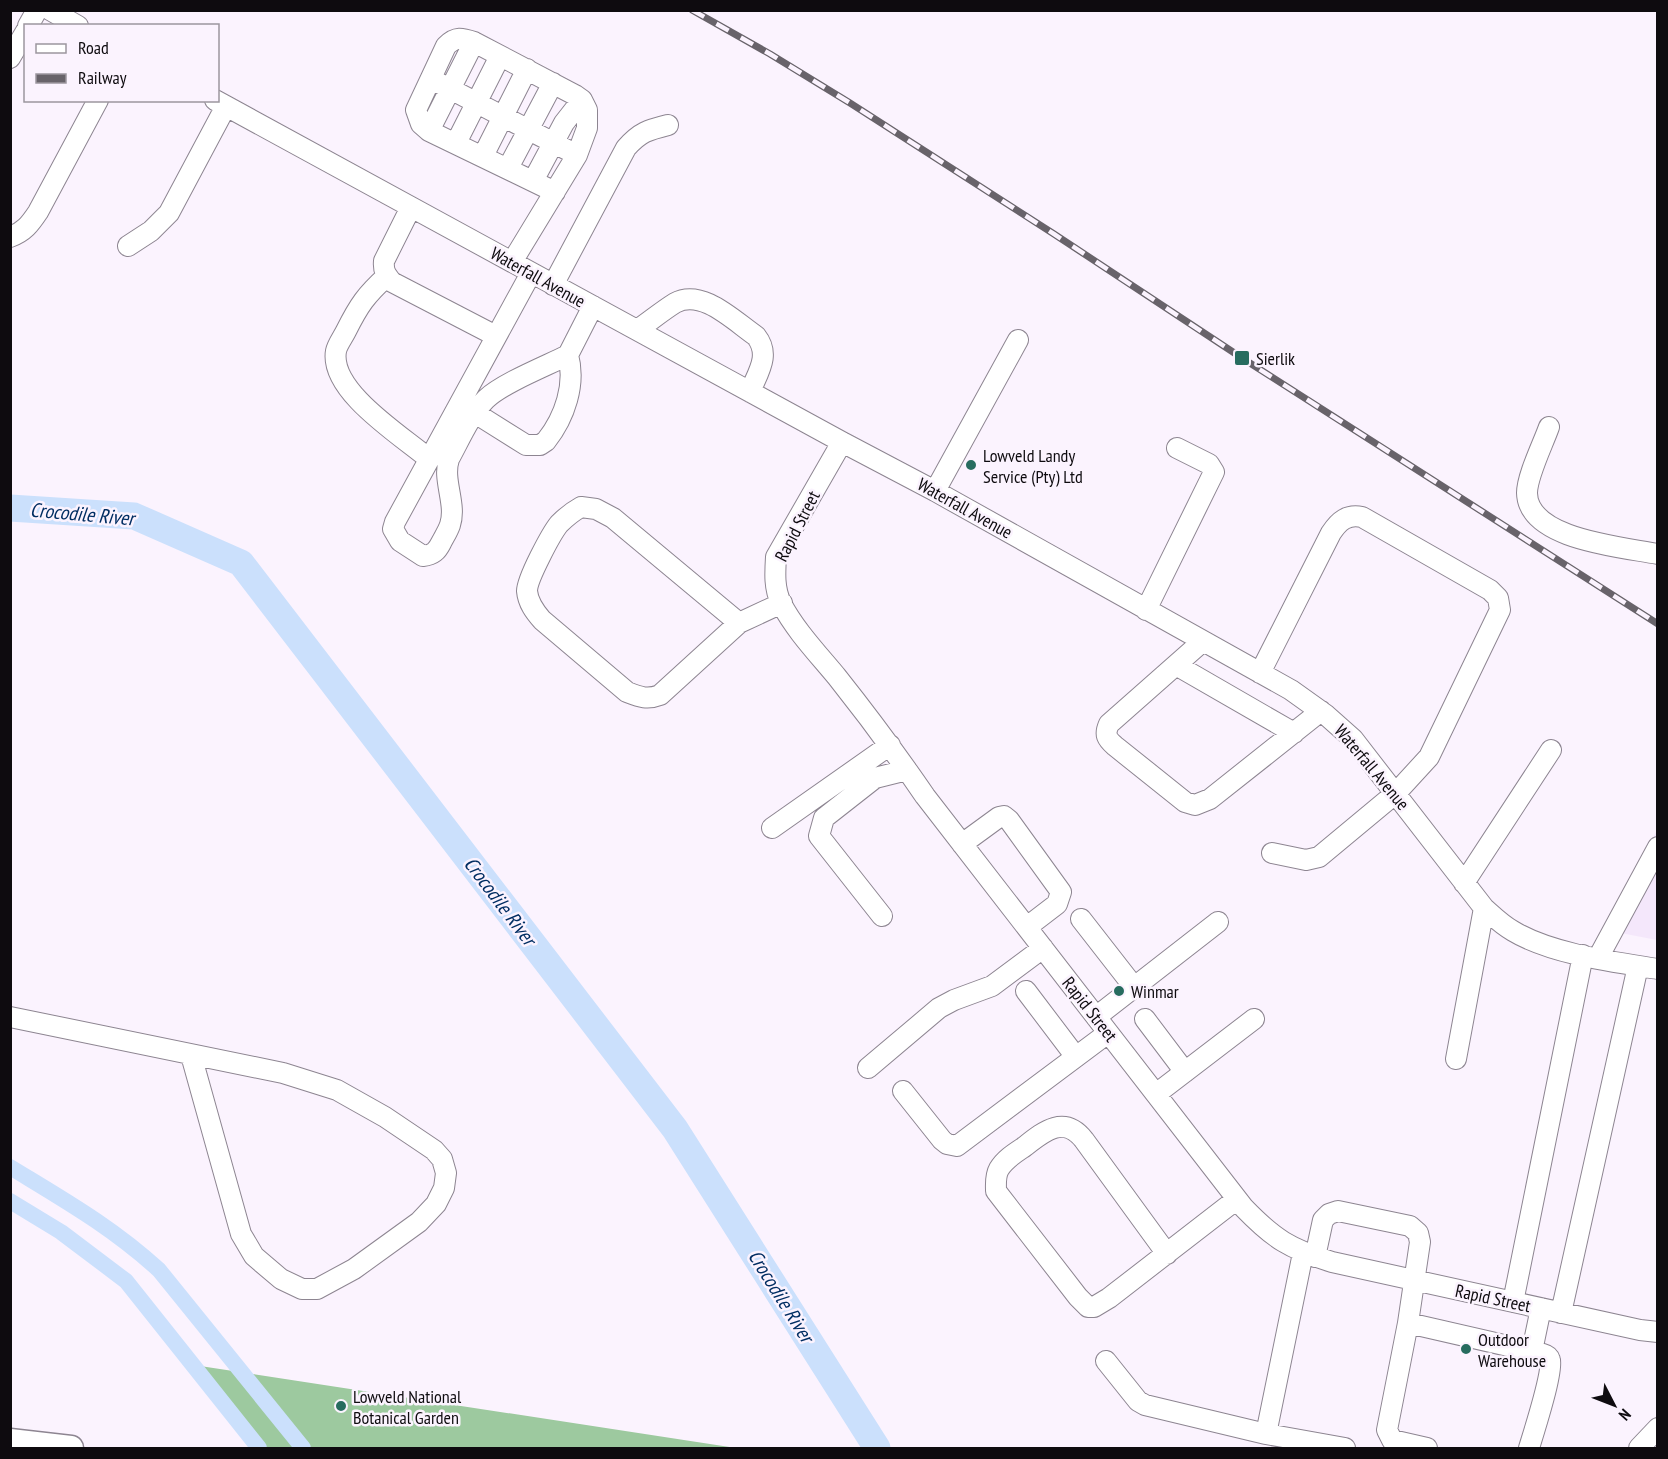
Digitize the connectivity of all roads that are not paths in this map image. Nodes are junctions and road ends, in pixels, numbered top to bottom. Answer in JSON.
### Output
{"nodes":[{"id":1,"x":37,"y":10,"type":"edge"},
{"id":2,"x":50,"y":10,"type":"edge"},
{"id":3,"x":29,"y":24,"type":"edge"},
{"id":4,"x":74,"y":24,"type":"edge"},
{"id":5,"x":24,"y":34,"type":"edge"},
{"id":6,"x":474,"y":42,"type":"junction"},
{"id":7,"x":500,"y":56,"type":"junction"},
{"id":8,"x":10,"y":58,"type":"edge"},
{"id":9,"x":527,"y":69,"type":"junction"},
{"id":10,"x":431,"y":80,"type":"junction"},
{"id":11,"x":553,"y":83,"type":"junction"},
{"id":12,"x":450,"y":90,"type":"junction"},
{"id":13,"x":582,"y":100,"type":"junction"},
{"id":14,"x":97,"y":102,"type":"edge"},
{"id":15,"x":221,"y":103,"type":"edge"},
{"id":16,"x":477,"y":103,"type":"junction"},
{"id":17,"x":502,"y":117,"type":"junction"},
{"id":18,"x":668,"y":125,"type":"dead end"},
{"id":19,"x":528,"y":130,"type":"junction"},
{"id":20,"x":429,"y":131,"type":"junction"},
{"id":21,"x":456,"y":143,"type":"junction"},
{"id":22,"x":553,"y":143,"type":"junction"},
{"id":23,"x":577,"y":155,"type":"junction"},
{"id":24,"x":483,"y":156,"type":"junction"},
{"id":25,"x":507,"y":168,"type":"junction"},
{"id":26,"x":533,"y":181,"type":"junction"},
{"id":27,"x":555,"y":192,"type":"junction"},
{"id":28,"x":411,"y":207,"type":"junction"},
{"id":29,"x":10,"y":237,"type":"edge"},
{"id":30,"x":128,"y":246,"type":"dead end"},
{"id":31,"x":512,"y":262,"type":"junction"},
{"id":32,"x":531,"y":273,"type":"junction"},
{"id":33,"x":387,"y":276,"type":"junction"},
{"id":34,"x":554,"y":285,"type":"junction"},
{"id":35,"x":593,"y":306,"type":"junction"},
{"id":36,"x":637,"y":330,"type":"junction"},
{"id":37,"x":496,"y":336,"type":"junction"},
{"id":38,"x":1018,"y":340,"type":"dead end"},
{"id":39,"x":568,"y":354,"type":"junction"},
{"id":40,"x":750,"y":392,"type":"junction"},
{"id":41,"x":475,"y":413,"type":"junction"},
{"id":42,"x":1549,"y":427,"type":"dead end"},
{"id":43,"x":842,"y":442,"type":"junction"},
{"id":44,"x":1177,"y":448,"type":"dead end"},
{"id":45,"x":429,"y":459,"type":"junction"},
{"id":46,"x":935,"y":491,"type":"junction"},
{"id":47,"x":1658,"y":554,"type":"edge"},
{"id":48,"x":782,"y":603,"type":"junction"},
{"id":49,"x":1146,"y":610,"type":"junction"},
{"id":50,"x":739,"y":622,"type":"junction"},
{"id":51,"x":1203,"y":641,"type":"junction"},
{"id":52,"x":1176,"y":665,"type":"junction"},
{"id":53,"x":1260,"y":673,"type":"junction"},
{"id":54,"x":1321,"y":711,"type":"junction"},
{"id":55,"x":1294,"y":733,"type":"junction"},
{"id":56,"x":890,"y":744,"type":"junction"},
{"id":57,"x":1551,"y":750,"type":"dead end"},
{"id":58,"x":907,"y":770,"type":"junction"},
{"id":59,"x":1396,"y":793,"type":"junction"},
{"id":60,"x":772,"y":828,"type":"dead end"},
{"id":61,"x":962,"y":844,"type":"junction"},
{"id":62,"x":1658,"y":847,"type":"edge"},
{"id":63,"x":1272,"y":853,"type":"dead end"},
{"id":64,"x":1464,"y":883,"type":"junction"},
{"id":65,"x":1484,"y":908,"type":"junction"},
{"id":66,"x":882,"y":916,"type":"dead end"},
{"id":67,"x":1081,"y":919,"type":"dead end"},
{"id":68,"x":1218,"y":922,"type":"dead end"},
{"id":69,"x":1027,"y":927,"type":"junction"},
{"id":70,"x":1043,"y":948,"type":"junction"},
{"id":71,"x":1591,"y":957,"type":"junction"},
{"id":72,"x":1638,"y":966,"type":"junction"},
{"id":73,"x":1658,"y":969,"type":"edge"},
{"id":74,"x":1134,"y":987,"type":"junction"},
{"id":75,"x":1026,"y":991,"type":"dead end"},
{"id":76,"x":10,"y":1017,"type":"edge"},
{"id":77,"x":1096,"y":1017,"type":"junction"},
{"id":78,"x":1145,"y":1019,"type":"dead end"},
{"id":79,"x":1254,"y":1019,"type":"dead end"},
{"id":80,"x":1108,"y":1033,"type":"junction"},
{"id":81,"x":191,"y":1055,"type":"junction"},
{"id":82,"x":1076,"y":1058,"type":"junction"},
{"id":83,"x":1456,"y":1059,"type":"dead end"},
{"id":84,"x":868,"y":1068,"type":"dead end"},
{"id":85,"x":1185,"y":1072,"type":"junction"},
{"id":86,"x":903,"y":1091,"type":"dead end"},
{"id":87,"x":1156,"y":1094,"type":"junction"},
{"id":88,"x":1237,"y":1199,"type":"junction"},
{"id":89,"x":1167,"y":1254,"type":"junction"},
{"id":90,"x":1309,"y":1255,"type":"junction"},
{"id":91,"x":1416,"y":1282,"type":"junction"},
{"id":92,"x":1513,"y":1302,"type":"junction"},
{"id":93,"x":1541,"y":1308,"type":"junction"},
{"id":94,"x":1561,"y":1313,"type":"junction"},
{"id":95,"x":1408,"y":1323,"type":"junction"},
{"id":96,"x":1658,"y":1332,"type":"edge"},
{"id":97,"x":1532,"y":1351,"type":"junction"},
{"id":98,"x":1106,"y":1361,"type":"dead end"},
{"id":99,"x":1658,"y":1428,"type":"edge"},
{"id":100,"x":1266,"y":1434,"type":"junction"},
{"id":101,"x":10,"y":1442,"type":"edge"},
{"id":102,"x":71,"y":1449,"type":"edge"},
{"id":103,"x":1345,"y":1449,"type":"edge"},
{"id":104,"x":1427,"y":1449,"type":"edge"},
{"id":105,"x":1529,"y":1449,"type":"edge"},
{"id":106,"x":1640,"y":1449,"type":"edge"}],
"edges":[{"from":1,"to":3,"type":"street"},
{"from":2,"to":4,"type":"street"},
{"from":5,"to":8,"type":"street"},
{"from":6,"to":7,"type":"street"},
{"from":6,"to":10,"type":"street"},
{"from":6,"to":12,"type":"street"},
{"from":7,"to":9,"type":"street"},
{"from":7,"to":16,"type":"street"},
{"from":9,"to":11,"type":"street"},
{"from":9,"to":17,"type":"street"},
{"from":10,"to":12,"type":"street"},
{"from":10,"to":20,"type":"street"},
{"from":11,"to":13,"type":"street"},
{"from":11,"to":19,"type":"street"},
{"from":12,"to":16,"type":"street"},
{"from":12,"to":20,"type":"street"},
{"from":13,"to":22,"type":"street"},
{"from":13,"to":23,"type":"street"},
{"from":14,"to":29,"type":"street"},
{"from":15,"to":28,"type":"street","name":"Waterfall Avenue"},
{"from":15,"to":30,"type":"street"},
{"from":16,"to":17,"type":"street"},
{"from":16,"to":21,"type":"street"},
{"from":17,"to":19,"type":"street"},
{"from":17,"to":24,"type":"street"},
{"from":18,"to":34,"type":"street"},
{"from":19,"to":22,"type":"street"},
{"from":19,"to":25,"type":"street"},
{"from":20,"to":21,"type":"street"},
{"from":21,"to":24,"type":"street"},
{"from":22,"to":23,"type":"street"},
{"from":22,"to":26,"type":"street"},
{"from":23,"to":27,"type":"street"},
{"from":24,"to":25,"type":"street"},
{"from":25,"to":26,"type":"street"},
{"from":26,"to":27,"type":"street"},
{"from":27,"to":31,"type":"street"},
{"from":28,"to":31,"type":"street","name":"Waterfall Avenue"},
{"from":28,"to":33,"type":"street"},
{"from":31,"to":32,"type":"street","name":"Waterfall Avenue"},
{"from":32,"to":34,"type":"street","name":"Waterfall Avenue"},
{"from":32,"to":37,"type":"street"},
{"from":33,"to":37,"type":"street"},
{"from":33,"to":45,"type":"street"},
{"from":34,"to":35,"type":"street","name":"Waterfall Avenue"},
{"from":35,"to":36,"type":"street","name":"Waterfall Avenue"},
{"from":35,"to":39,"type":"street"},
{"from":36,"to":40,"type":"street","name":"Waterfall Avenue"},
{"from":36,"to":40,"type":"street"},
{"from":37,"to":45,"type":"street"},
{"from":38,"to":46,"type":"street"},
{"from":39,"to":41,"type":"street"},
{"from":39,"to":41,"type":"street"},
{"from":40,"to":43,"type":"street","name":"Waterfall Avenue"},
{"from":41,"to":45,"type":"street"},
{"from":42,"to":47,"type":"street"},
{"from":43,"to":46,"type":"street","name":"Waterfall Avenue"},
{"from":43,"to":48,"type":"street","name":"Rapid Street"},
{"from":44,"to":49,"type":"street"},
{"from":46,"to":49,"type":"street","name":"Waterfall Avenue"},
{"from":48,"to":50,"type":"street"},
{"from":48,"to":56,"type":"street","name":"Rapid Street"},
{"from":49,"to":51,"type":"street","name":"Waterfall Avenue"},
{"from":50,"to":50,"type":"street"},
{"from":51,"to":52,"type":"street"},
{"from":51,"to":53,"type":"street","name":"Waterfall Avenue"},
{"from":52,"to":55,"type":"street"},
{"from":52,"to":55,"type":"street"},
{"from":53,"to":54,"type":"street","name":"Waterfall Avenue"},
{"from":53,"to":59,"type":"street"},
{"from":54,"to":55,"type":"street"},
{"from":54,"to":59,"type":"street","name":"Waterfall Avenue"},
{"from":56,"to":58,"type":"street","name":"Rapid Street"},
{"from":56,"to":60,"type":"street"},
{"from":57,"to":64,"type":"street"},
{"from":58,"to":61,"type":"street","name":"Rapid Street"},
{"from":58,"to":66,"type":"street"},
{"from":59,"to":63,"type":"street"},
{"from":59,"to":64,"type":"street","name":"Waterfall Avenue"},
{"from":61,"to":69,"type":"street","name":"Rapid Street"},
{"from":61,"to":69,"type":"street"},
{"from":62,"to":71,"type":"street"},
{"from":64,"to":65,"type":"street","name":"Waterfall Avenue"},
{"from":65,"to":71,"type":"street","name":"Waterfall Avenue"},
{"from":65,"to":83,"type":"street"},
{"from":67,"to":74,"type":"street"},
{"from":68,"to":74,"type":"street"},
{"from":69,"to":70,"type":"street","name":"Rapid Street"},
{"from":70,"to":77,"type":"street","name":"Rapid Street"},
{"from":70,"to":84,"type":"street"},
{"from":71,"to":72,"type":"street","name":"Waterfall Avenue"},
{"from":71,"to":92,"type":"street"},
{"from":72,"to":73,"type":"street","name":"Waterfall Avenue"},
{"from":72,"to":94,"type":"street"},
{"from":74,"to":77,"type":"street"},
{"from":75,"to":82,"type":"street"},
{"from":76,"to":81,"type":"street"},
{"from":77,"to":80,"type":"street","name":"Rapid Street"},
{"from":78,"to":85,"type":"street"},
{"from":79,"to":85,"type":"street"},
{"from":80,"to":82,"type":"street"},
{"from":80,"to":87,"type":"street","name":"Rapid Street"},
{"from":81,"to":81,"type":"street"},
{"from":82,"to":86,"type":"street"},
{"from":85,"to":87,"type":"street"},
{"from":87,"to":88,"type":"street","name":"Rapid Street"},
{"from":88,"to":89,"type":"street"},
{"from":88,"to":90,"type":"street","name":"Rapid Street"},
{"from":89,"to":89,"type":"street"},
{"from":90,"to":91,"type":"street","name":"Rapid Street"},
{"from":90,"to":91,"type":"street"},
{"from":90,"to":100,"type":"street"},
{"from":91,"to":92,"type":"street","name":"Rapid Street"},
{"from":91,"to":95,"type":"street"},
{"from":92,"to":93,"type":"street","name":"Rapid Street"},
{"from":93,"to":94,"type":"street","name":"Rapid Street"},
{"from":93,"to":97,"type":"street"},
{"from":94,"to":96,"type":"street","name":"Rapid Street"},
{"from":95,"to":97,"type":"street"},
{"from":95,"to":104,"type":"street"},
{"from":97,"to":105,"type":"street"},
{"from":98,"to":100,"type":"street"},
{"from":99,"to":106,"type":"street"},
{"from":100,"to":103,"type":"street"},
{"from":101,"to":102,"type":"main road"}]}
